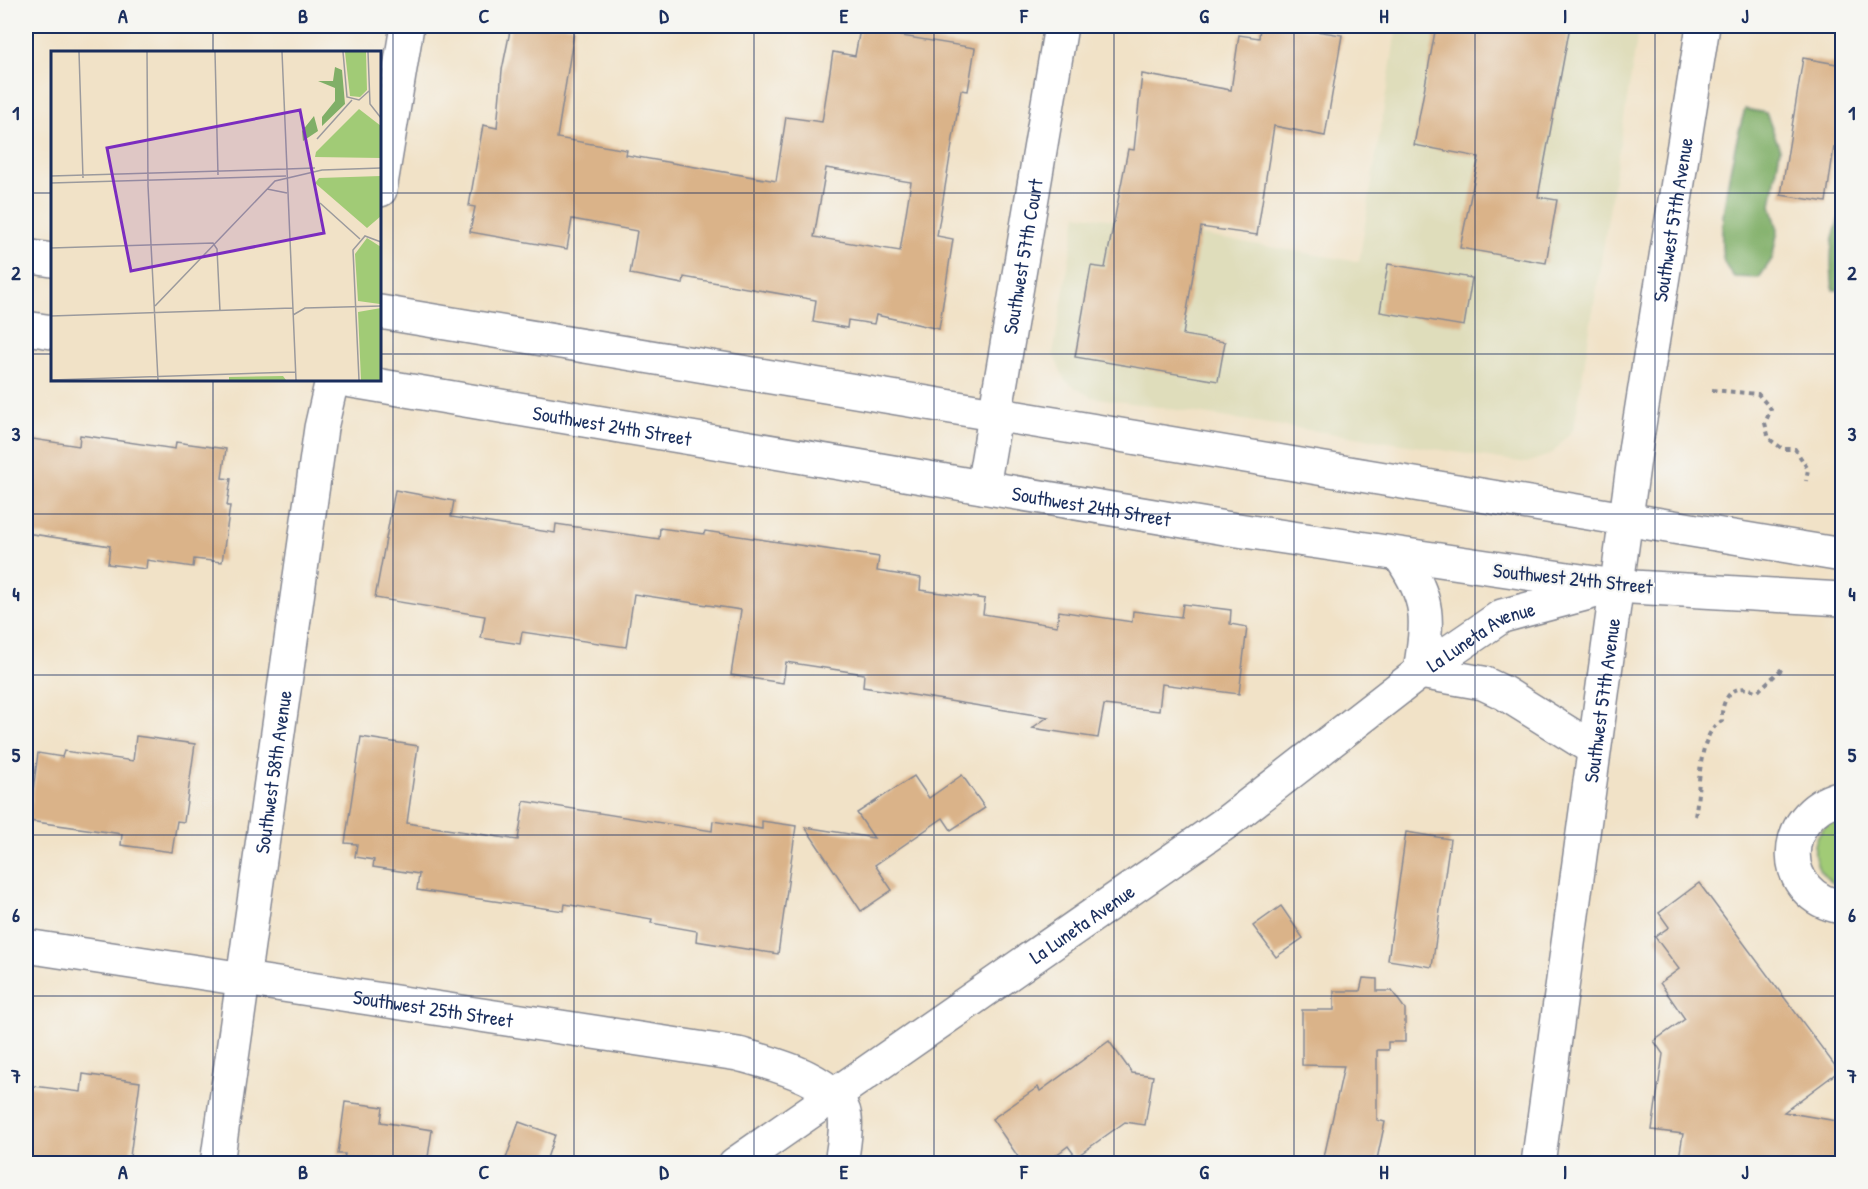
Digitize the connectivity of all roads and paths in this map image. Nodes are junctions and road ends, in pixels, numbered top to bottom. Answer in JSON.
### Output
{"nodes":[{"id":1,"x":407,"y":26,"type":"edge"},
{"id":2,"x":1061,"y":26,"type":"edge"},
{"id":3,"x":1704,"y":26,"type":"edge"},
{"id":4,"x":381,"y":184,"type":"edge"},
{"id":5,"x":26,"y":256,"type":"edge"},
{"id":6,"x":51,"y":260,"type":"edge"},
{"id":7,"x":381,"y":312,"type":"edge"},
{"id":8,"x":26,"y":328,"type":"edge"},
{"id":9,"x":51,"y":332,"type":"edge"},
{"id":10,"x":332,"y":381,"type":"edge"},
{"id":11,"x":352,"y":381,"type":"edge"},
{"id":12,"x":1712,"y":390,"type":"dead end"},
{"id":13,"x":996,"y":415,"type":"junction"},
{"id":14,"x":1806,"y":481,"type":"dead end"},
{"id":15,"x":983,"y":487,"type":"junction"},
{"id":16,"x":1625,"y":519,"type":"junction"},
{"id":17,"x":1842,"y":555,"type":"edge"},
{"id":18,"x":1400,"y":556,"type":"junction"},
{"id":19,"x":1615,"y":586,"type":"junction"},
{"id":20,"x":1842,"y":599,"type":"edge"},
{"id":21,"x":1784,"y":667,"type":"dead end"},
{"id":22,"x":1420,"y":672,"type":"junction"},
{"id":23,"x":1592,"y":748,"type":"junction"},
{"id":24,"x":1842,"y":797,"type":"edge"},
{"id":25,"x":1695,"y":816,"type":"dead end"},
{"id":26,"x":1842,"y":907,"type":"edge"},
{"id":27,"x":26,"y":946,"type":"edge"},
{"id":28,"x":243,"y":981,"type":"junction"},
{"id":29,"x":834,"y":1094,"type":"junction"},
{"id":30,"x":217,"y":1164,"type":"edge"},
{"id":31,"x":735,"y":1164,"type":"edge"},
{"id":32,"x":841,"y":1164,"type":"edge"},
{"id":33,"x":1538,"y":1164,"type":"edge"}],
"edges":[{"from":1,"to":4,"type":"street"},
{"from":2,"to":13,"type":"street","name":"Southwest 57th Court"},
{"from":3,"to":16,"type":"street","name":"Southwest 57th Avenue"},
{"from":5,"to":6,"type":"street"},
{"from":7,"to":13,"type":"street"},
{"from":8,"to":9,"type":"street"},
{"from":10,"to":28,"type":"street","name":"Southwest 58th Avenue"},
{"from":11,"to":15,"type":"street","name":"Southwest 24th Street"},
{"from":12,"to":14,"type":"path"},
{"from":13,"to":15,"type":"street","name":"Southwest 57th Court"},
{"from":13,"to":16,"type":"street"},
{"from":15,"to":18,"type":"street","name":"Southwest 24th Street"},
{"from":16,"to":17,"type":"street"},
{"from":16,"to":19,"type":"street","name":"Southwest 57th Avenue"},
{"from":18,"to":19,"type":"street","name":"Southwest 24th Street"},
{"from":18,"to":22,"type":"street"},
{"from":19,"to":20,"type":"street","name":"Southwest 24th Street"},
{"from":19,"to":22,"type":"street","name":"La Luneta Avenue"},
{"from":19,"to":23,"type":"street","name":"Southwest 57th Avenue"},
{"from":21,"to":25,"type":"path"},
{"from":22,"to":23,"type":"street","name":"La Luneta Avenue"},
{"from":22,"to":29,"type":"street","name":"La Luneta Avenue"},
{"from":23,"to":33,"type":"street","name":"Southwest 57th Avenue"},
{"from":24,"to":26,"type":"street"},
{"from":27,"to":28,"type":"street","name":"Southwest 25th Street"},
{"from":28,"to":29,"type":"street","name":"Southwest 25th Street"},
{"from":28,"to":30,"type":"street","name":"Southwest 58th Avenue"},
{"from":29,"to":31,"type":"street","name":"La Luneta Avenue"},
{"from":29,"to":32,"type":"street"}]}
